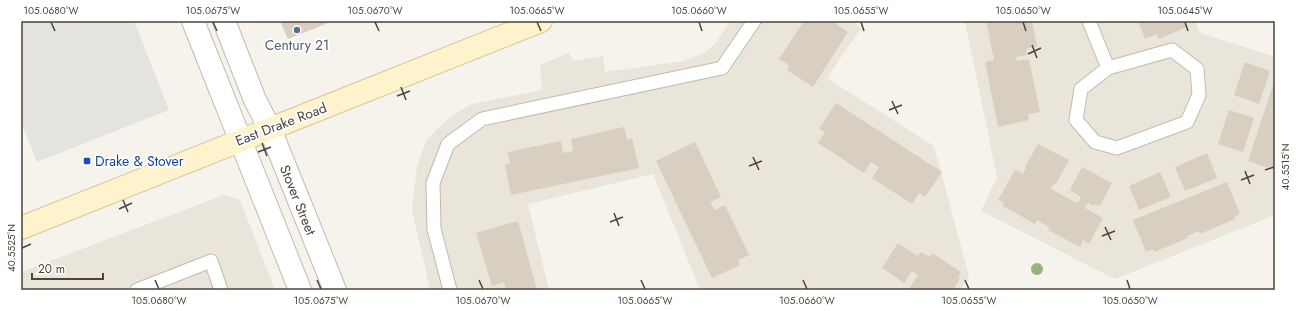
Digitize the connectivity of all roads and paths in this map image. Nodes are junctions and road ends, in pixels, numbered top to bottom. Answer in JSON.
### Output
{"nodes":[{"id":1,"x":193,"y":21,"type":"edge"},
{"id":2,"x":224,"y":21,"type":"edge"},
{"id":3,"x":541,"y":21,"type":"edge"},
{"id":4,"x":754,"y":21,"type":"edge"},
{"id":5,"x":1089,"y":21,"type":"edge"},
{"id":6,"x":1108,"y":68,"type":"junction"},
{"id":7,"x":270,"y":129,"type":"junction"},
{"id":8,"x":240,"y":140,"type":"junction"},
{"id":9,"x":21,"y":228,"type":"edge"},
{"id":10,"x":137,"y":290,"type":"edge"},
{"id":11,"x":222,"y":290,"type":"edge"},
{"id":12,"x":300,"y":290,"type":"edge"},
{"id":13,"x":335,"y":290,"type":"edge"},
{"id":14,"x":450,"y":290,"type":"edge"}],
"edges":[{"from":1,"to":8,"type":"street"},
{"from":2,"to":7,"type":"street","name":"Stover Street"},
{"from":3,"to":7,"type":"main road","name":"East Drake Road"},
{"from":4,"to":14,"type":"lane"},
{"from":5,"to":6,"type":"lane"},
{"from":6,"to":6,"type":"lane"},
{"from":7,"to":8,"type":"main road","name":"East Drake Road"},
{"from":7,"to":13,"type":"street","name":"Stover Street"},
{"from":8,"to":9,"type":"main road","name":"East Drake Road"},
{"from":8,"to":12,"type":"street"},
{"from":10,"to":11,"type":"lane"}]}
